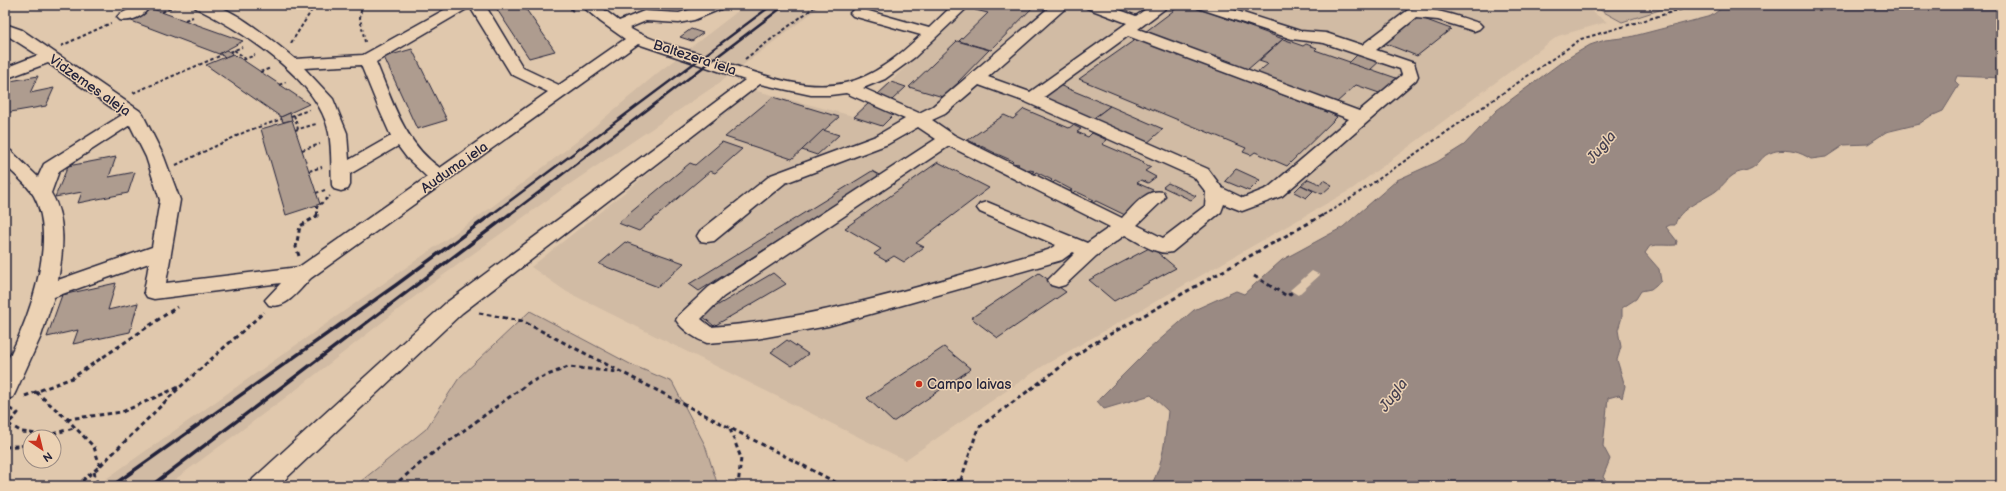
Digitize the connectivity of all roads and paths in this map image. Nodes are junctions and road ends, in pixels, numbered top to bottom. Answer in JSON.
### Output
{"nodes":[{"id":1,"x":178,"y":5,"type":"edge"},
{"id":2,"x":201,"y":5,"type":"edge"},
{"id":3,"x":315,"y":5,"type":"edge"},
{"id":4,"x":357,"y":5,"type":"edge"},
{"id":5,"x":464,"y":5,"type":"edge"},
{"id":6,"x":476,"y":5,"type":"edge"},
{"id":7,"x":589,"y":5,"type":"edge"},
{"id":8,"x":661,"y":5,"type":"edge"},
{"id":9,"x":718,"y":5,"type":"edge"},
{"id":10,"x":817,"y":5,"type":"edge"},
{"id":11,"x":962,"y":5,"type":"edge"},
{"id":12,"x":1061,"y":5,"type":"edge"},
{"id":13,"x":1092,"y":5,"type":"edge"},
{"id":14,"x":1162,"y":5,"type":"edge"},
{"id":15,"x":1206,"y":5,"type":"edge"},
{"id":16,"x":1696,"y":5,"type":"edge"},
{"id":17,"x":1993,"y":5,"type":"edge"},
{"id":18,"x":150,"y":8,"type":"edge"},
{"id":19,"x":2001,"y":10,"type":"edge"},
{"id":20,"x":858,"y":13,"type":"dead end"},
{"id":21,"x":694,"y":15,"type":"junction"},
{"id":22,"x":644,"y":16,"type":"junction"},
{"id":23,"x":125,"y":17,"type":"joint"},
{"id":24,"x":1132,"y":26,"type":"junction"},
{"id":25,"x":1474,"y":26,"type":"dead end"},
{"id":26,"x":617,"y":27,"type":"junction"},
{"id":27,"x":5,"y":29,"type":"edge"},
{"id":28,"x":932,"y":33,"type":"junction"},
{"id":29,"x":664,"y":37,"type":"junction"},
{"id":30,"x":636,"y":38,"type":"junction"},
{"id":31,"x":234,"y":50,"type":"dead end"},
{"id":32,"x":1364,"y":51,"type":"junction"},
{"id":33,"x":278,"y":53,"type":"junction"},
{"id":34,"x":48,"y":55,"type":"junction"},
{"id":35,"x":222,"y":55,"type":"dead end"},
{"id":36,"x":246,"y":59,"type":"dead end"},
{"id":37,"x":367,"y":60,"type":"junction"},
{"id":38,"x":291,"y":64,"type":"junction"},
{"id":39,"x":731,"y":69,"type":"junction"},
{"id":40,"x":5,"y":74,"type":"edge"},
{"id":41,"x":758,"y":78,"type":"junction"},
{"id":42,"x":976,"y":78,"type":"junction"},
{"id":43,"x":848,"y":88,"type":"junction"},
{"id":44,"x":560,"y":92,"type":"junction"},
{"id":45,"x":1032,"y":98,"type":"junction"},
{"id":46,"x":114,"y":101,"type":"junction"},
{"id":47,"x":134,"y":115,"type":"junction"},
{"id":48,"x":294,"y":115,"type":"dead end"},
{"id":49,"x":1360,"y":117,"type":"junction"},
{"id":50,"x":282,"y":119,"type":"dead end"},
{"id":51,"x":919,"y":119,"type":"junction"},
{"id":52,"x":298,"y":129,"type":"dead end"},
{"id":53,"x":400,"y":138,"type":"junction"},
{"id":54,"x":948,"y":139,"type":"junction"},
{"id":55,"x":5,"y":155,"type":"edge"},
{"id":56,"x":160,"y":173,"type":"junction"},
{"id":57,"x":440,"y":177,"type":"junction"},
{"id":58,"x":340,"y":179,"type":"junction"},
{"id":59,"x":1215,"y":192,"type":"junction"},
{"id":60,"x":42,"y":193,"type":"junction"},
{"id":61,"x":1156,"y":196,"type":"dead end"},
{"id":62,"x":987,"y":208,"type":"dead end"},
{"id":63,"x":1125,"y":226,"type":"junction"},
{"id":64,"x":707,"y":236,"type":"dead end"},
{"id":65,"x":1080,"y":247,"type":"junction"},
{"id":66,"x":161,"y":251,"type":"junction"},
{"id":67,"x":306,"y":252,"type":"dead end"},
{"id":68,"x":298,"y":263,"type":"junction"},
{"id":69,"x":1254,"y":276,"type":"dead end"},
{"id":70,"x":1058,"y":280,"type":"dead end"},
{"id":71,"x":1294,"y":291,"type":"dead end"},
{"id":72,"x":46,"y":292,"type":"junction"},
{"id":73,"x":276,"y":300,"type":"joint"},
{"id":74,"x":178,"y":306,"type":"dead end"},
{"id":75,"x":454,"y":308,"type":"junction"},
{"id":76,"x":621,"y":372,"type":"junction"},
{"id":77,"x":180,"y":387,"type":"junction"},
{"id":78,"x":36,"y":392,"type":"junction"},
{"id":79,"x":14,"y":393,"type":"edge"},
{"id":80,"x":5,"y":406,"type":"edge"},
{"id":81,"x":67,"y":419,"type":"junction"},
{"id":82,"x":74,"y":428,"type":"junction"},
{"id":83,"x":730,"y":428,"type":"junction"},
{"id":84,"x":62,"y":431,"type":"edge"},
{"id":85,"x":22,"y":432,"type":"edge"},
{"id":86,"x":22,"y":445,"type":"edge"},
{"id":87,"x":5,"y":448,"type":"edge"},
{"id":88,"x":100,"y":466,"type":"junction"},
{"id":89,"x":94,"y":472,"type":"junction"},
{"id":90,"x":961,"y":480,"type":"junction"},
{"id":91,"x":76,"y":486,"type":"edge"},
{"id":92,"x":98,"y":486,"type":"edge"},
{"id":93,"x":262,"y":486,"type":"edge"},
{"id":94,"x":392,"y":486,"type":"edge"},
{"id":95,"x":738,"y":486,"type":"edge"},
{"id":96,"x":843,"y":486,"type":"edge"},
{"id":97,"x":909,"y":486,"type":"edge"},
{"id":98,"x":966,"y":486,"type":"edge"}],
"edges":[{"from":1,"to":18,"type":"path"},
{"from":2,"to":33,"type":"street"},
{"from":3,"to":33,"type":"path"},
{"from":4,"to":37,"type":"path"},
{"from":5,"to":37,"type":"street"},
{"from":6,"to":44,"type":"street"},
{"from":7,"to":26,"type":"street","name":"Baltezera iela"},
{"from":8,"to":22,"type":"street"},
{"from":9,"to":21,"type":"street"},
{"from":10,"to":39,"type":"path"},
{"from":11,"to":28,"type":"street","name":"Baltezera iela"},
{"from":12,"to":42,"type":"street"},
{"from":13,"to":24,"type":"street"},
{"from":14,"to":24,"type":"street"},
{"from":15,"to":32,"type":"street"},
{"from":16,"to":90,"type":"path"},
{"from":17,"to":19,"type":"path"},
{"from":18,"to":23,"type":"street"},
{"from":20,"to":28,"type":"street"},
{"from":21,"to":22,"type":"street"},
{"from":21,"to":29,"type":"street"},
{"from":22,"to":26,"type":"street"},
{"from":23,"to":34,"type":"path"},
{"from":24,"to":45,"type":"street"},
{"from":24,"to":49,"type":"street"},
{"from":25,"to":32,"type":"street"},
{"from":26,"to":30,"type":"street","name":"Baltezera iela"},
{"from":27,"to":34,"type":"street","name":"Vidzemes aleja"},
{"from":28,"to":43,"type":"street","name":"Baltezera iela"},
{"from":29,"to":30,"type":"street","name":"Baltezera iela"},
{"from":29,"to":39,"type":"street","name":"Baltezera iela"},
{"from":30,"to":44,"type":"street","name":"Auduma iela"},
{"from":31,"to":36,"type":"path"},
{"from":32,"to":49,"type":"street"},
{"from":33,"to":38,"type":"street"},
{"from":34,"to":40,"type":"street"},
{"from":34,"to":46,"type":"street","name":"Vidzemes aleja"},
{"from":35,"to":46,"type":"path"},
{"from":37,"to":38,"type":"street"},
{"from":37,"to":53,"type":"street"},
{"from":38,"to":58,"type":"street"},
{"from":39,"to":41,"type":"street","name":"Baltezera iela"},
{"from":41,"to":43,"type":"street","name":"Baltezera iela"},
{"from":41,"to":75,"type":"street"},
{"from":42,"to":45,"type":"street"},
{"from":42,"to":51,"type":"street"},
{"from":43,"to":51,"type":"street"},
{"from":44,"to":57,"type":"street","name":"Auduma iela"},
{"from":45,"to":59,"type":"street"},
{"from":46,"to":47,"type":"street","name":"Vidzemes aleja"},
{"from":47,"to":56,"type":"street","name":"Vidzemes aleja"},
{"from":47,"to":60,"type":"street"},
{"from":48,"to":52,"type":"path"},
{"from":49,"to":59,"type":"street"},
{"from":50,"to":56,"type":"path"},
{"from":51,"to":54,"type":"street"},
{"from":51,"to":64,"type":"street"},
{"from":53,"to":57,"type":"street"},
{"from":53,"to":58,"type":"street"},
{"from":54,"to":63,"type":"street"},
{"from":54,"to":65,"type":"street"},
{"from":55,"to":60,"type":"street"},
{"from":56,"to":66,"type":"street","name":"Vidzemes aleja"},
{"from":57,"to":68,"type":"street","name":"Auduma iela"},
{"from":58,"to":68,"type":"path"},
{"from":59,"to":63,"type":"street"},
{"from":60,"to":72,"type":"street"},
{"from":61,"to":63,"type":"street"},
{"from":62,"to":65,"type":"street"},
{"from":63,"to":65,"type":"street"},
{"from":65,"to":70,"type":"street"},
{"from":66,"to":68,"type":"street","name":"Vidzemes aleja"},
{"from":66,"to":72,"type":"street"},
{"from":67,"to":68,"type":"path"},
{"from":68,"to":73,"type":"street","name":"Auduma iela"},
{"from":69,"to":71,"type":"path"},
{"from":72,"to":79,"type":"street"},
{"from":73,"to":77,"type":"path"},
{"from":74,"to":78,"type":"path"},
{"from":75,"to":76,"type":"path"},
{"from":75,"to":93,"type":"street"},
{"from":76,"to":83,"type":"path"},
{"from":76,"to":94,"type":"path"},
{"from":77,"to":81,"type":"path"},
{"from":77,"to":88,"type":"path"},
{"from":78,"to":79,"type":"path"},
{"from":78,"to":81,"type":"path"},
{"from":80,"to":85,"type":"path"},
{"from":81,"to":82,"type":"path"},
{"from":82,"to":84,"type":"path"},
{"from":82,"to":88,"type":"path"},
{"from":83,"to":95,"type":"path"},
{"from":83,"to":96,"type":"path"},
{"from":86,"to":87,"type":"path"},
{"from":88,"to":89,"type":"path"},
{"from":89,"to":91,"type":"path"},
{"from":89,"to":92,"type":"path"},
{"from":90,"to":97,"type":"path"},
{"from":90,"to":98,"type":"path"}]}
